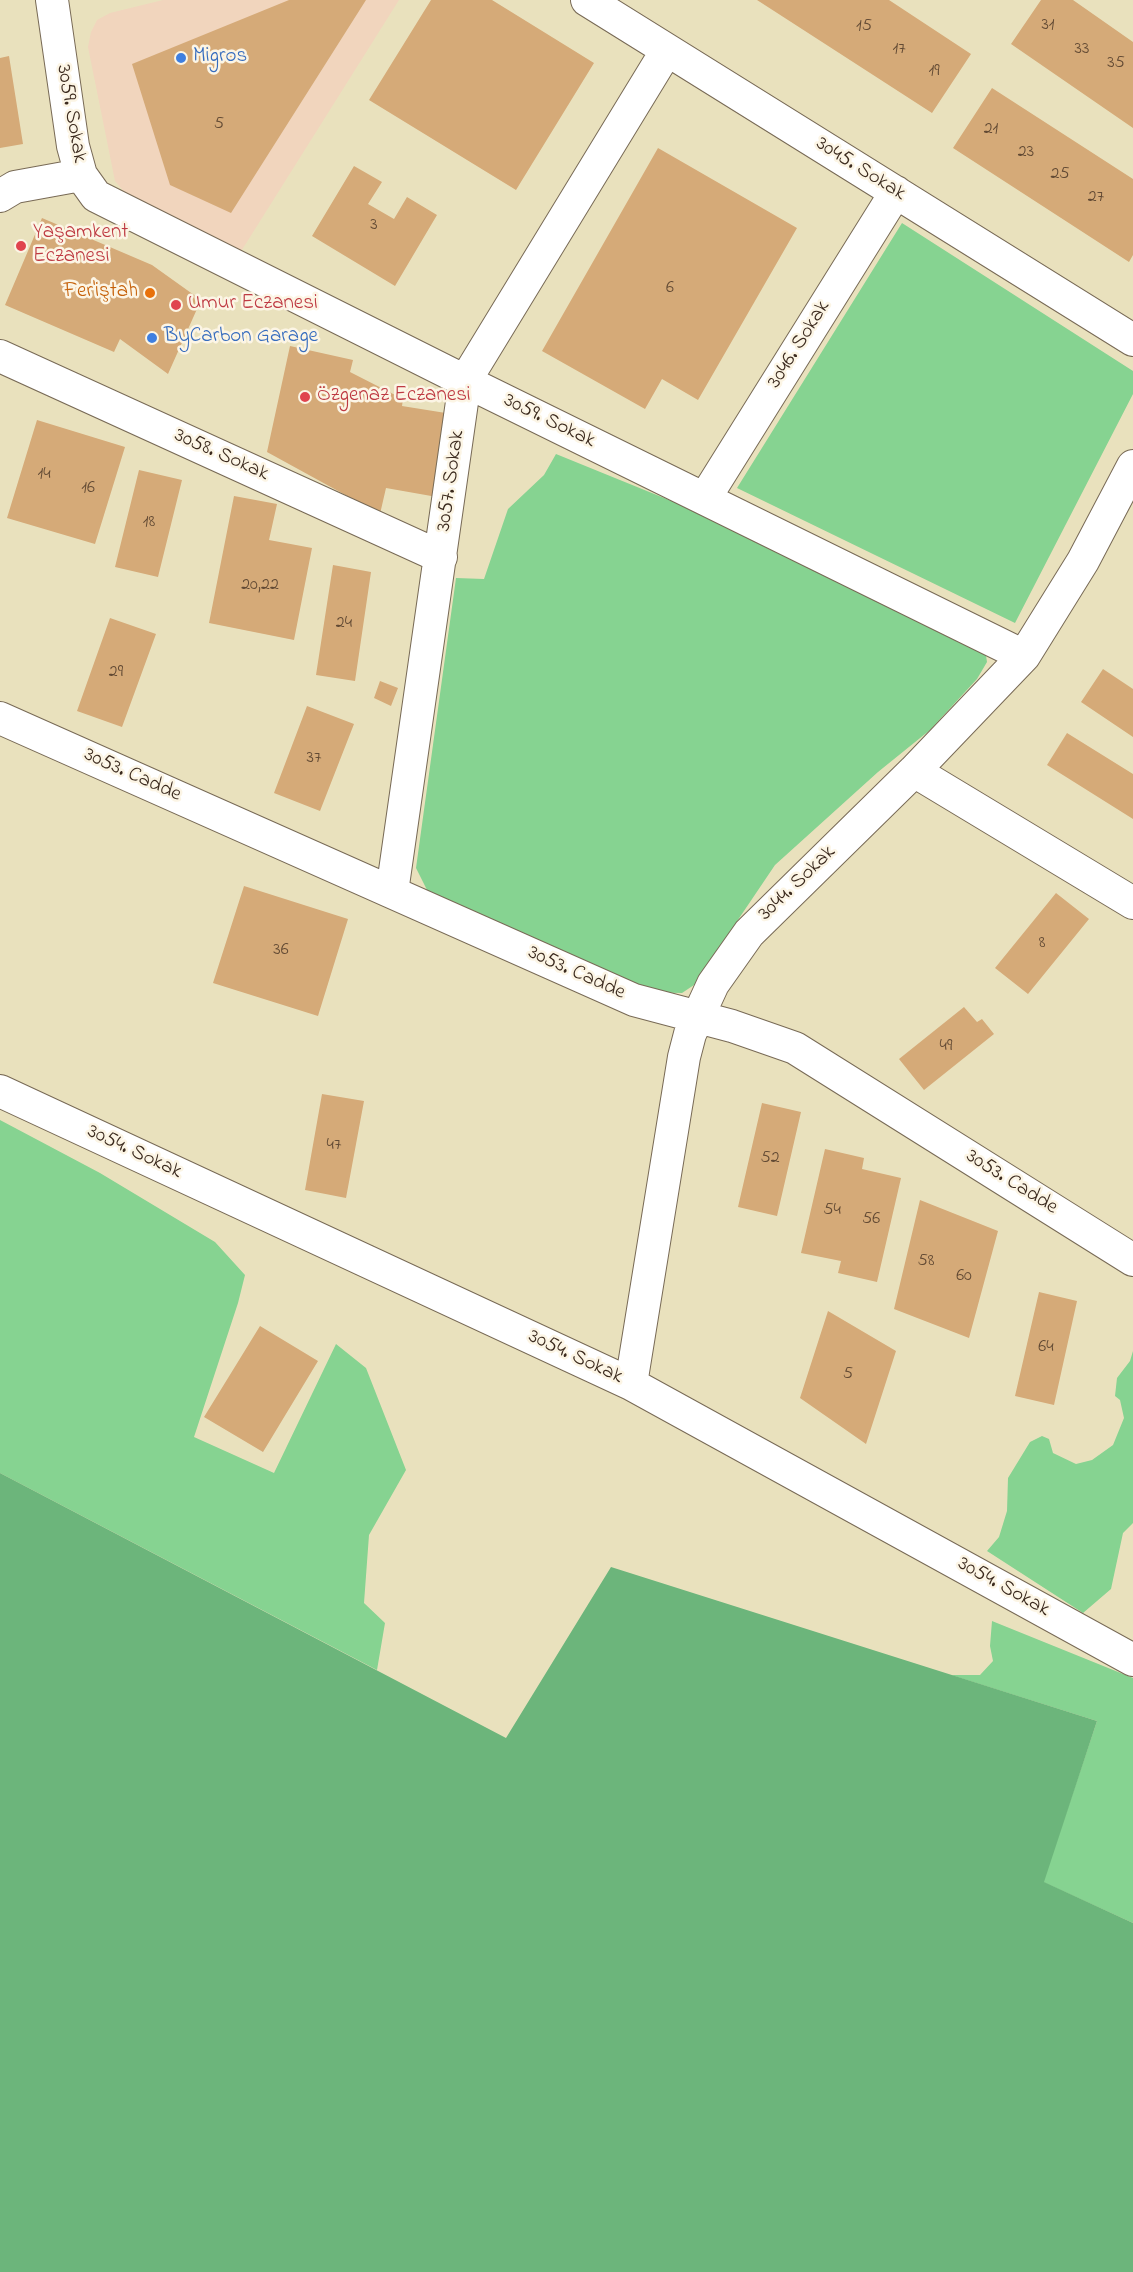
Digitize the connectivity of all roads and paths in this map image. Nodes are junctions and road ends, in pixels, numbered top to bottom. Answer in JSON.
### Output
{"nodes":[{"id":1,"x":52,"y":0,"type":"edge"},
{"id":2,"x":587,"y":0,"type":"edge"},
{"id":3,"x":667,"y":50,"type":"junction"},
{"id":4,"x":81,"y":175,"type":"junction"},
{"id":5,"x":896,"y":192,"type":"junction"},
{"id":6,"x":0,"y":196,"type":"edge"},
{"id":7,"x":1133,"y":340,"type":"edge"},
{"id":8,"x":0,"y":356,"type":"edge"},
{"id":9,"x":465,"y":381,"type":"junction"},
{"id":10,"x":1133,"y":466,"type":"edge"},
{"id":11,"x":705,"y":498,"type":"junction"},
{"id":12,"x":441,"y":556,"type":"junction"},
{"id":13,"x":1024,"y":656,"type":"junction"},
{"id":14,"x":0,"y":718,"type":"edge"},
{"id":15,"x":914,"y":771,"type":"junction"},
{"id":16,"x":392,"y":892,"type":"junction"},
{"id":17,"x":1133,"y":903,"type":"edge"},
{"id":18,"x":698,"y":1017,"type":"junction"},
{"id":19,"x":0,"y":1091,"type":"edge"},
{"id":20,"x":1133,"y":1260,"type":"edge"},
{"id":21,"x":631,"y":1384,"type":"junction"},
{"id":22,"x":1133,"y":1660,"type":"edge"}],
"edges":[{"from":1,"to":4,"type":"street","name":"3059. Sokak"},
{"from":2,"to":3,"type":"street","name":"3045. Sokak"},
{"from":3,"to":5,"type":"street","name":"3045. Sokak"},
{"from":3,"to":9,"type":"street","name":"3057. Sokak"},
{"from":4,"to":6,"type":"street"},
{"from":4,"to":9,"type":"street","name":"3059. Sokak"},
{"from":5,"to":7,"type":"street","name":"3045. Sokak"},
{"from":5,"to":11,"type":"street","name":"3046. Sokak"},
{"from":8,"to":12,"type":"street","name":"3058. Sokak"},
{"from":9,"to":11,"type":"street","name":"3059. Sokak"},
{"from":9,"to":12,"type":"street","name":"3057. Sokak"},
{"from":10,"to":13,"type":"street","name":"3044. Sokak"},
{"from":11,"to":13,"type":"street","name":"3059. Sokak"},
{"from":12,"to":16,"type":"street","name":"3057. Sokak"},
{"from":13,"to":15,"type":"street","name":"3044. Sokak"},
{"from":14,"to":16,"type":"street","name":"3053. Cadde"},
{"from":15,"to":17,"type":"street"},
{"from":15,"to":18,"type":"street","name":"3044. Sokak"},
{"from":16,"to":18,"type":"street","name":"3053. Cadde"},
{"from":18,"to":20,"type":"street","name":"3053. Cadde"},
{"from":18,"to":21,"type":"street","name":"3044. Sokak"},
{"from":19,"to":21,"type":"street","name":"3054. Sokak"},
{"from":21,"to":22,"type":"street","name":"3054. Sokak"}]}
